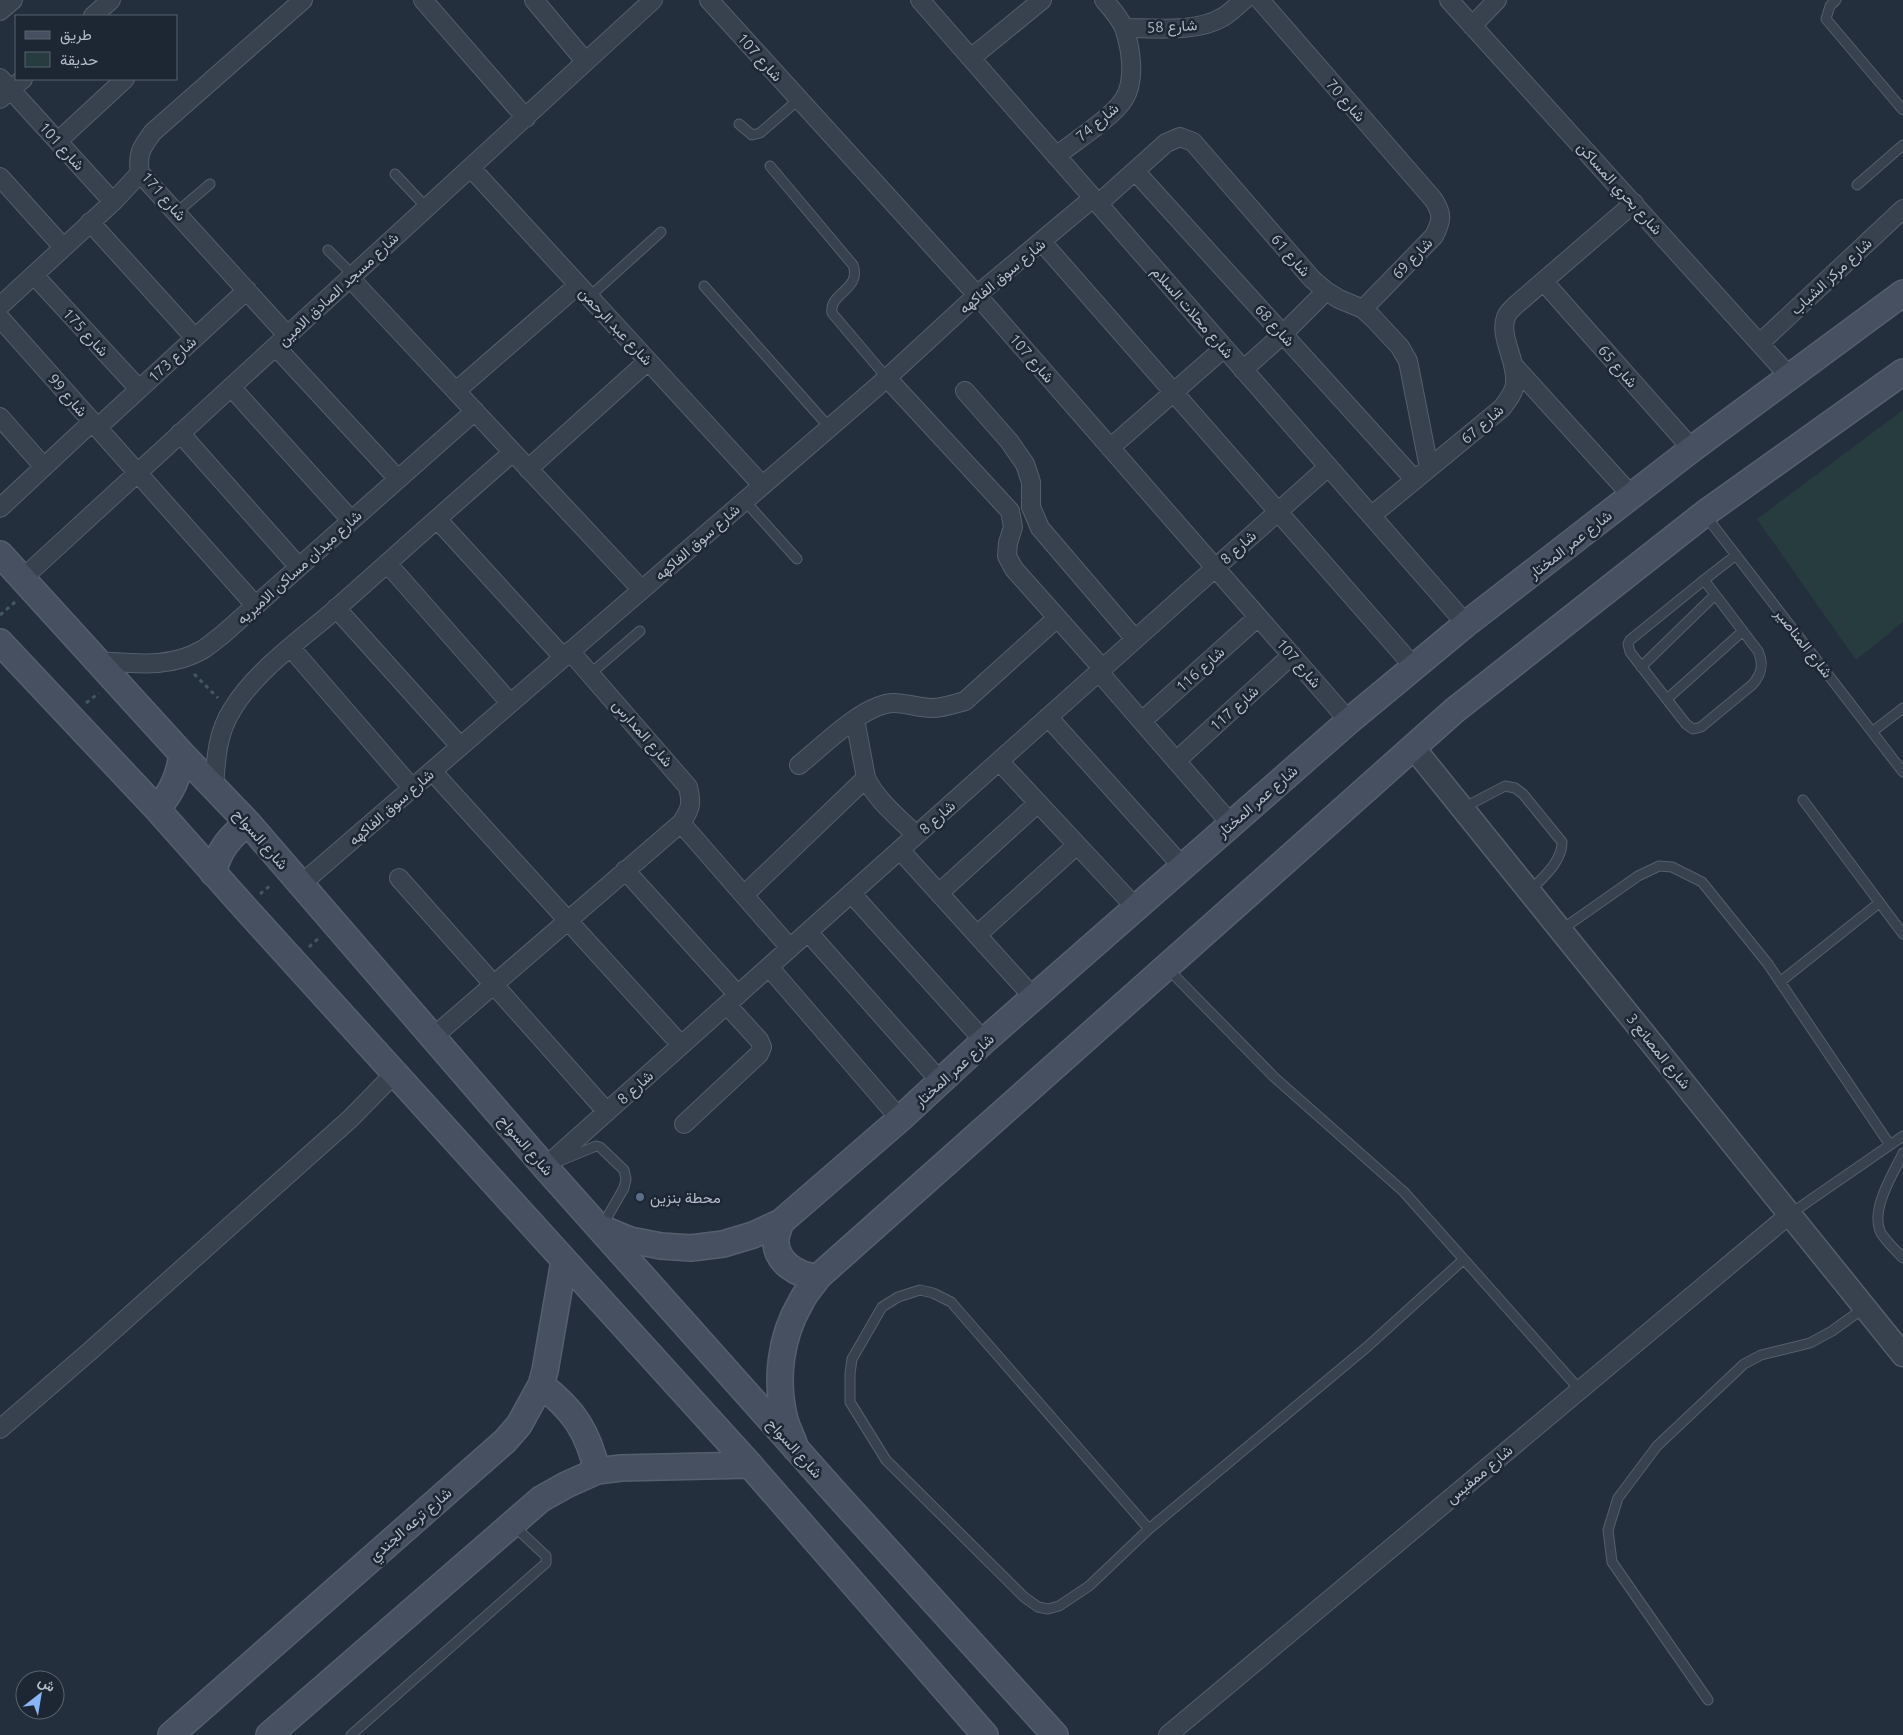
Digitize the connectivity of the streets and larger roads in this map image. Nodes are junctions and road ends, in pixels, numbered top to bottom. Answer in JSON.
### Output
{"nodes":[{"id":1,"x":13,"y":0,"type":"edge"},
{"id":2,"x":112,"y":0,"type":"edge"},
{"id":3,"x":423,"y":0,"type":"edge"},
{"id":4,"x":534,"y":0,"type":"edge"},
{"id":5,"x":653,"y":0,"type":"edge"},
{"id":6,"x":709,"y":0,"type":"edge"},
{"id":7,"x":920,"y":0,"type":"edge"},
{"id":8,"x":1104,"y":0,"type":"edge"},
{"id":9,"x":1244,"y":0,"type":"edge"},
{"id":10,"x":1260,"y":0,"type":"edge"},
{"id":11,"x":1450,"y":0,"type":"edge"},
{"id":12,"x":1497,"y":0,"type":"edge"},
{"id":13,"x":1038,"y":1,"type":"edge"},
{"id":14,"x":293,"y":3,"type":"edge"},
{"id":15,"x":0,"y":11,"type":"edge"},
{"id":16,"x":94,"y":15,"type":"edge"},
{"id":17,"x":1472,"y":26,"type":"junction"},
{"id":18,"x":1124,"y":28,"type":"junction"},
{"id":19,"x":972,"y":58,"type":"junction"},
{"id":20,"x":585,"y":61,"type":"junction"},
{"id":21,"x":124,"y":80,"type":"edge"},
{"id":22,"x":8,"y":86,"type":"edge"},
{"id":23,"x":526,"y":118,"type":"junction"},
{"id":24,"x":58,"y":141,"type":"junction"},
{"id":25,"x":1056,"y":156,"type":"junction"},
{"id":26,"x":471,"y":168,"type":"junction"},
{"id":27,"x":1135,"y":171,"type":"junction"},
{"id":28,"x":140,"y":173,"type":"junction"},
{"id":29,"x":0,"y":177,"type":"edge"},
{"id":30,"x":1433,"y":199,"type":"joint"},
{"id":31,"x":1095,"y":201,"type":"junction"},
{"id":32,"x":113,"y":202,"type":"junction"},
{"id":33,"x":1634,"y":203,"type":"junction"},
{"id":34,"x":1903,"y":209,"type":"edge"},
{"id":35,"x":90,"y":222,"type":"junction"},
{"id":36,"x":1042,"y":242,"type":"junction"},
{"id":37,"x":63,"y":247,"type":"junction"},
{"id":38,"x":34,"y":275,"type":"junction"},
{"id":39,"x":352,"y":276,"type":"junction"},
{"id":40,"x":1544,"y":282,"type":"junction"},
{"id":41,"x":247,"y":290,"type":"junction"},
{"id":42,"x":584,"y":291,"type":"junction"},
{"id":43,"x":1326,"y":291,"type":"junction"},
{"id":44,"x":1903,"y":292,"type":"edge"},
{"id":45,"x":977,"y":296,"type":"junction"},
{"id":46,"x":0,"y":306,"type":"edge"},
{"id":47,"x":1363,"y":310,"type":"junction"},
{"id":48,"x":0,"y":318,"type":"edge"},
{"id":49,"x":1283,"y":334,"type":"junction"},
{"id":50,"x":195,"y":338,"type":"junction"},
{"id":51,"x":282,"y":342,"type":"junction"},
{"id":52,"x":1760,"y":342,"type":"junction"},
{"id":53,"x":1224,"y":348,"type":"junction"},
{"id":54,"x":648,"y":361,"type":"junction"},
{"id":55,"x":1515,"y":367,"type":"junction"},
{"id":56,"x":1243,"y":370,"type":"junction"},
{"id":57,"x":1903,"y":372,"type":"edge"},
{"id":58,"x":1789,"y":376,"type":"junction"},
{"id":59,"x":887,"y":378,"type":"junction"},
{"id":60,"x":232,"y":387,"type":"junction"},
{"id":61,"x":139,"y":389,"type":"junction"},
{"id":62,"x":456,"y":391,"type":"junction"},
{"id":63,"x":965,"y":392,"type":"dead end"},
{"id":64,"x":1173,"y":392,"type":"junction"},
{"id":65,"x":475,"y":411,"type":"junction"},
{"id":66,"x":0,"y":417,"type":"edge"},
{"id":67,"x":94,"y":425,"type":"junction"},
{"id":68,"x":180,"y":433,"type":"junction"},
{"id":69,"x":1110,"y":448,"type":"junction"},
{"id":70,"x":1692,"y":449,"type":"junction"},
{"id":71,"x":513,"y":452,"type":"junction"},
{"id":72,"x":1328,"y":466,"type":"junction"},
{"id":73,"x":44,"y":467,"type":"junction"},
{"id":74,"x":528,"y":468,"type":"junction"},
{"id":75,"x":1429,"y":468,"type":"junction"},
{"id":76,"x":136,"y":472,"type":"junction"},
{"id":77,"x":398,"y":479,"type":"junction"},
{"id":78,"x":1415,"y":480,"type":"junction"},
{"id":79,"x":762,"y":484,"type":"junction"},
{"id":80,"x":1632,"y":496,"type":"junction"},
{"id":81,"x":0,"y":508,"type":"edge"},
{"id":82,"x":1278,"y":512,"type":"junction"},
{"id":83,"x":1372,"y":516,"type":"junction"},
{"id":84,"x":436,"y":519,"type":"junction"},
{"id":85,"x":352,"y":520,"type":"junction"},
{"id":86,"x":0,"y":554,"type":"edge"},
{"id":87,"x":387,"y":563,"type":"junction"},
{"id":88,"x":299,"y":567,"type":"junction"},
{"id":89,"x":1215,"y":567,"type":"junction"},
{"id":90,"x":23,"y":578,"type":"junction"},
{"id":91,"x":641,"y":590,"type":"junction"},
{"id":92,"x":255,"y":605,"type":"junction"},
{"id":93,"x":336,"y":608,"type":"junction"},
{"id":94,"x":1258,"y":617,"type":"junction"},
{"id":95,"x":1057,"y":618,"type":"junction"},
{"id":96,"x":1466,"y":624,"type":"junction"},
{"id":97,"x":1135,"y":639,"type":"junction"},
{"id":98,"x":0,"y":642,"type":"edge"},
{"id":99,"x":291,"y":648,"type":"junction"},
{"id":100,"x":567,"y":654,"type":"junction"},
{"id":101,"x":1292,"y":656,"type":"junction"},
{"id":102,"x":97,"y":661,"type":"junction"},
{"id":103,"x":1414,"y":667,"type":"junction"},
{"id":104,"x":1101,"y":670,"type":"junction"},
{"id":105,"x":510,"y":703,"type":"junction"},
{"id":106,"x":1048,"y":717,"type":"junction"},
{"id":107,"x":855,"y":719,"type":"junction"},
{"id":108,"x":1349,"y":720,"type":"junction"},
{"id":109,"x":1142,"y":722,"type":"junction"},
{"id":110,"x":460,"y":746,"type":"junction"},
{"id":111,"x":1413,"y":747,"type":"junction"},
{"id":112,"x":182,"y":754,"type":"junction"},
{"id":113,"x":999,"y":761,"type":"junction"},
{"id":114,"x":1176,"y":761,"type":"junction"},
{"id":115,"x":799,"y":766,"type":"dead end"},
{"id":116,"x":432,"y":771,"type":"junction"},
{"id":117,"x":866,"y":778,"type":"junction"},
{"id":118,"x":214,"y":786,"type":"junction"},
{"id":119,"x":412,"y":788,"type":"junction"},
{"id":120,"x":1038,"y":803,"type":"junction"},
{"id":121,"x":157,"y":809,"type":"junction"},
{"id":122,"x":248,"y":823,"type":"junction"},
{"id":123,"x":681,"y":823,"type":"junction"},
{"id":124,"x":1231,"y":824,"type":"junction"},
{"id":125,"x":916,"y":835,"type":"junction"},
{"id":126,"x":1077,"y":845,"type":"junction"},
{"id":127,"x":900,"y":850,"type":"junction"},
{"id":128,"x":1182,"y":866,"type":"junction"},
{"id":129,"x":625,"y":870,"type":"junction"},
{"id":130,"x":213,"y":873,"type":"junction"},
{"id":131,"x":294,"y":878,"type":"junction"},
{"id":132,"x":399,"y":878,"type":"dead end"},
{"id":133,"x":851,"y":893,"type":"junction"},
{"id":134,"x":939,"y":893,"type":"junction"},
{"id":135,"x":744,"y":895,"type":"junction"},
{"id":136,"x":1136,"y":908,"type":"junction"},
{"id":137,"x":567,"y":920,"type":"junction"},
{"id":138,"x":808,"y":932,"type":"junction"},
{"id":139,"x":977,"y":935,"type":"junction"},
{"id":140,"x":790,"y":948,"type":"junction"},
{"id":141,"x":769,"y":967,"type":"junction"},
{"id":142,"x":493,"y":984,"type":"junction"},
{"id":143,"x":1034,"y":998,"type":"junction"},
{"id":144,"x":732,"y":1000,"type":"junction"},
{"id":145,"x":433,"y":1038,"type":"junction"},
{"id":146,"x":984,"y":1041,"type":"junction"},
{"id":147,"x":681,"y":1045,"type":"junction"},
{"id":148,"x":395,"y":1073,"type":"junction"},
{"id":149,"x":940,"y":1081,"type":"junction"},
{"id":150,"x":607,"y":1112,"type":"junction"},
{"id":151,"x":900,"y":1119,"type":"junction"},
{"id":152,"x":684,"y":1124,"type":"dead end"},
{"id":153,"x":545,"y":1167,"type":"junction"},
{"id":154,"x":1790,"y":1214,"type":"junction"},
{"id":155,"x":780,"y":1222,"type":"junction"},
{"id":156,"x":601,"y":1228,"type":"junction"},
{"id":157,"x":564,"y":1261,"type":"junction"},
{"id":158,"x":818,"y":1277,"type":"junction"},
{"id":159,"x":1903,"y":1355,"type":"edge"},
{"id":160,"x":541,"y":1386,"type":"junction"},
{"id":161,"x":0,"y":1429,"type":"edge"},
{"id":162,"x":796,"y":1449,"type":"junction"},
{"id":163,"x":750,"y":1465,"type":"junction"},
{"id":164,"x":597,"y":1471,"type":"junction"},
{"id":165,"x":1030,"y":1707,"type":"junction"},
{"id":166,"x":171,"y":1735,"type":"edge"},
{"id":167,"x":269,"y":1735,"type":"edge"},
{"id":168,"x":985,"y":1735,"type":"edge"},
{"id":169,"x":1034,"y":1735,"type":"edge"},
{"id":170,"x":1055,"y":1735,"type":"edge"},
{"id":171,"x":1168,"y":1735,"type":"edge"}],
"edges":[{"from":1,"to":15,"type":"street"},
{"from":2,"to":16,"type":"street"},
{"from":3,"to":23,"type":"street"},
{"from":4,"to":20,"type":"street"},
{"from":5,"to":20,"type":"street","name":"شارع مسجد الصادق الامين"},
{"from":6,"to":45,"type":"street","name":"شارع 107"},
{"from":7,"to":19,"type":"street","name":"شارع محلات السلام"},
{"from":8,"to":18,"type":"street","name":"شارع 74"},
{"from":9,"to":18,"type":"street","name":"شارع 58"},
{"from":10,"to":30,"type":"street","name":"شارع 70"},
{"from":11,"to":17,"type":"street","name":"شارع بحري المساكن"},
{"from":12,"to":17,"type":"street"},
{"from":13,"to":19,"type":"street"},
{"from":14,"to":28,"type":"street","name":"شارع 171"},
{"from":17,"to":33,"type":"street","name":"شارع بحري المساكن"},
{"from":18,"to":25,"type":"street","name":"شارع 74"},
{"from":19,"to":25,"type":"street","name":"شارع محلات السلام"},
{"from":20,"to":23,"type":"street","name":"شارع مسجد الصادق الامين"},
{"from":21,"to":24,"type":"street"},
{"from":22,"to":24,"type":"street","name":"شارع 101"},
{"from":23,"to":26,"type":"street","name":"شارع مسجد الصادق الامين"},
{"from":24,"to":32,"type":"street","name":"شارع 101"},
{"from":25,"to":31,"type":"street","name":"شارع محلات السلام"},
{"from":26,"to":39,"type":"street","name":"شارع مسجد الصادق الامين"},
{"from":26,"to":42,"type":"street","name":"شارع عبد الرحمن"},
{"from":27,"to":31,"type":"street","name":"شارع 61"},
{"from":27,"to":43,"type":"street","name":"شارع 61"},
{"from":27,"to":49,"type":"street","name":"شارع 68"},
{"from":28,"to":32,"type":"street"},
{"from":28,"to":41,"type":"street","name":"شارع 171"},
{"from":29,"to":37,"type":"street"},
{"from":30,"to":47,"type":"street","name":"شارع 69"},
{"from":31,"to":36,"type":"street","name":"شارع سوق الفاكهه"},
{"from":31,"to":53,"type":"street","name":"شارع محلات السلام"},
{"from":32,"to":35,"type":"street"},
{"from":33,"to":40,"type":"street","name":"شارع 67"},
{"from":33,"to":52,"type":"street","name":"شارع بحري المساكن"},
{"from":34,"to":52,"type":"street","name":"شارع مركز الشباب"},
{"from":35,"to":37,"type":"street"},
{"from":35,"to":50,"type":"street"},
{"from":36,"to":45,"type":"street","name":"شارع سوق الفاكهه"},
{"from":36,"to":64,"type":"street"},
{"from":37,"to":38,"type":"street"},
{"from":38,"to":46,"type":"street"},
{"from":38,"to":61,"type":"street","name":"شارع 175"},
{"from":39,"to":51,"type":"street","name":"شارع مسجد الصادق الامين"},
{"from":39,"to":62,"type":"street"},
{"from":40,"to":55,"type":"street","name":"شارع 67"},
{"from":40,"to":70,"type":"street","name":"شارع 65"},
{"from":41,"to":50,"type":"street","name":"شارع 173"},
{"from":41,"to":51,"type":"street","name":"شارع 171"},
{"from":42,"to":54,"type":"street","name":"شارع عبد الرحمن"},
{"from":42,"to":62,"type":"street"},
{"from":43,"to":47,"type":"street","name":"شارع 61"},
{"from":43,"to":49,"type":"street"},
{"from":44,"to":58,"type":"main road","name":"شارع عمر المختار"},
{"from":45,"to":59,"type":"street","name":"شارع سوق الفاكهه"},
{"from":45,"to":69,"type":"street","name":"شارع 107"},
{"from":47,"to":75,"type":"street","name":"شارع 61"},
{"from":48,"to":67,"type":"street","name":"شارع 99"},
{"from":49,"to":56,"type":"street"},
{"from":49,"to":78,"type":"street","name":"شارع 68"},
{"from":50,"to":61,"type":"street","name":"شارع 173"},
{"from":51,"to":60,"type":"street","name":"شارع مسجد الصادق الامين"},
{"from":51,"to":77,"type":"street","name":"شارع 171"},
{"from":52,"to":58,"type":"street","name":"شارع بحري المساكن"},
{"from":53,"to":56,"type":"street","name":"شارع محلات السلام"},
{"from":53,"to":64,"type":"street"},
{"from":54,"to":74,"type":"street"},
{"from":54,"to":79,"type":"street","name":"شارع عبد الرحمن"},
{"from":55,"to":75,"type":"street","name":"شارع 67"},
{"from":55,"to":80,"type":"street"},
{"from":56,"to":72,"type":"street","name":"شارع محلات السلام"},
{"from":57,"to":111,"type":"main road"},
{"from":58,"to":70,"type":"main road","name":"شارع عمر المختار"},
{"from":59,"to":79,"type":"street","name":"شارع سوق الفاكهه"},
{"from":59,"to":95,"type":"street"},
{"from":60,"to":68,"type":"street","name":"شارع مسجد الصادق الامين"},
{"from":60,"to":85,"type":"street"},
{"from":61,"to":67,"type":"street","name":"شارع 173"},
{"from":62,"to":65,"type":"street"},
{"from":63,"to":97,"type":"street"},
{"from":64,"to":69,"type":"street"},
{"from":64,"to":82,"type":"street"},
{"from":65,"to":71,"type":"street"},
{"from":65,"to":77,"type":"street","name":"شارع ميدان مساكن الاميريه"},
{"from":66,"to":73,"type":"street"},
{"from":67,"to":73,"type":"street","name":"شارع 173"},
{"from":67,"to":76,"type":"street","name":"شارع 99"},
{"from":68,"to":76,"type":"street","name":"شارع مسجد الصادق الامين"},
{"from":68,"to":88,"type":"street"},
{"from":69,"to":89,"type":"street","name":"شارع 107"},
{"from":70,"to":80,"type":"main road","name":"شارع عمر المختار"},
{"from":71,"to":74,"type":"street"},
{"from":71,"to":84,"type":"street"},
{"from":72,"to":82,"type":"street","name":"شارع 8"},
{"from":72,"to":83,"type":"street","name":"شارع محلات السلام"},
{"from":73,"to":81,"type":"street","name":"شارع 173"},
{"from":74,"to":91,"type":"street"},
{"from":75,"to":78,"type":"street","name":"شارع 67"},
{"from":76,"to":90,"type":"street","name":"شارع مسجد الصادق الامين"},
{"from":76,"to":92,"type":"street","name":"شارع 99"},
{"from":77,"to":85,"type":"street","name":"شارع ميدان مساكن الاميريه"},
{"from":78,"to":83,"type":"street","name":"شارع 67"},
{"from":79,"to":91,"type":"street","name":"شارع سوق الفاكهه"},
{"from":80,"to":96,"type":"main road","name":"شارع عمر المختار"},
{"from":82,"to":89,"type":"street","name":"شارع 8"},
{"from":82,"to":103,"type":"street"},
{"from":83,"to":96,"type":"street","name":"شارع محلات السلام"},
{"from":84,"to":87,"type":"street"},
{"from":84,"to":100,"type":"street","name":"شارع المدارس"},
{"from":85,"to":88,"type":"street","name":"شارع ميدان مساكن الاميريه"},
{"from":86,"to":90,"type":"main road","name":"شارع السواح"},
{"from":87,"to":93,"type":"street"},
{"from":87,"to":105,"type":"street"},
{"from":88,"to":92,"type":"street","name":"شارع ميدان مساكن الاميريه"},
{"from":89,"to":94,"type":"street","name":"شارع 107"},
{"from":89,"to":97,"type":"street","name":"شارع 8"},
{"from":90,"to":102,"type":"main road","name":"شارع السواح"},
{"from":91,"to":100,"type":"street","name":"شارع سوق الفاكهه"},
{"from":92,"to":102,"type":"street","name":"شارع ميدان مساكن الاميريه"},
{"from":93,"to":99,"type":"street"},
{"from":93,"to":110,"type":"street"},
{"from":94,"to":101,"type":"street","name":"شارع 107"},
{"from":94,"to":109,"type":"street","name":"شارع 116"},
{"from":95,"to":104,"type":"street"},
{"from":95,"to":107,"type":"street"},
{"from":96,"to":103,"type":"main road","name":"شارع عمر المختار"},
{"from":97,"to":104,"type":"street","name":"شارع 8"},
{"from":98,"to":121,"type":"main road"},
{"from":99,"to":118,"type":"street"},
{"from":99,"to":119,"type":"street"},
{"from":100,"to":105,"type":"street","name":"شارع سوق الفاكهه"},
{"from":100,"to":123,"type":"street","name":"شارع المدارس"},
{"from":101,"to":108,"type":"street","name":"شارع 107"},
{"from":101,"to":114,"type":"street","name":"شارع 117"},
{"from":102,"to":112,"type":"main road","name":"شارع السواح"},
{"from":103,"to":108,"type":"main road","name":"شارع عمر المختار"},
{"from":104,"to":106,"type":"street","name":"شارع 8"},
{"from":104,"to":109,"type":"street"},
{"from":105,"to":110,"type":"street","name":"شارع سوق الفاكهه"},
{"from":106,"to":113,"type":"street","name":"شارع 8"},
{"from":106,"to":128,"type":"street"},
{"from":107,"to":115,"type":"street"},
{"from":107,"to":117,"type":"street"},
{"from":108,"to":124,"type":"main road","name":"شارع عمر المختار"},
{"from":109,"to":114,"type":"street"},
{"from":110,"to":116,"type":"street","name":"شارع سوق الفاكهه"},
{"from":111,"to":154,"type":"street","name":"شارع المصانع 3"},
{"from":111,"to":158,"type":"main road"},
{"from":112,"to":118,"type":"main road","name":"شارع السواح"},
{"from":112,"to":121,"type":"main road"},
{"from":113,"to":120,"type":"street"},
{"from":113,"to":125,"type":"street","name":"شارع 8"},
{"from":114,"to":124,"type":"street"},
{"from":116,"to":119,"type":"street","name":"شارع سوق الفاكهه"},
{"from":116,"to":137,"type":"street"},
{"from":117,"to":125,"type":"street"},
{"from":117,"to":135,"type":"street"},
{"from":118,"to":122,"type":"main road","name":"شارع السواح"},
{"from":119,"to":131,"type":"street","name":"شارع سوق الفاكهه"},
{"from":120,"to":126,"type":"street"},
{"from":120,"to":134,"type":"street"},
{"from":121,"to":130,"type":"main road"},
{"from":122,"to":130,"type":"main road"},
{"from":122,"to":131,"type":"main road","name":"شارع السواح"},
{"from":123,"to":129,"type":"street"},
{"from":123,"to":135,"type":"street"},
{"from":124,"to":128,"type":"main road","name":"شارع عمر المختار"},
{"from":125,"to":127,"type":"street","name":"شارع 8"},
{"from":126,"to":136,"type":"street"},
{"from":126,"to":139,"type":"street"},
{"from":127,"to":133,"type":"street","name":"شارع 8"},
{"from":127,"to":134,"type":"street"},
{"from":128,"to":136,"type":"main road","name":"شارع عمر المختار"},
{"from":129,"to":137,"type":"street"},
{"from":129,"to":144,"type":"street"},
{"from":130,"to":148,"type":"main road"},
{"from":131,"to":145,"type":"main road","name":"شارع السواح"},
{"from":132,"to":142,"type":"street"},
{"from":133,"to":138,"type":"street","name":"شارع 8"},
{"from":133,"to":146,"type":"street"},
{"from":134,"to":139,"type":"street"},
{"from":135,"to":140,"type":"street"},
{"from":136,"to":143,"type":"main road","name":"شارع عمر المختار"},
{"from":137,"to":142,"type":"street"},
{"from":137,"to":147,"type":"street"},
{"from":138,"to":140,"type":"street","name":"شارع 8"},
{"from":138,"to":149,"type":"street"},
{"from":139,"to":143,"type":"street"},
{"from":140,"to":141,"type":"street","name":"شارع 8"},
{"from":141,"to":144,"type":"street","name":"شارع 8"},
{"from":141,"to":151,"type":"street"},
{"from":142,"to":145,"type":"street"},
{"from":142,"to":150,"type":"street"},
{"from":143,"to":146,"type":"main road","name":"شارع عمر المختار"},
{"from":144,"to":147,"type":"street","name":"شارع 8"},
{"from":144,"to":152,"type":"street"},
{"from":145,"to":153,"type":"main road","name":"شارع السواح"},
{"from":146,"to":149,"type":"main road","name":"شارع عمر المختار"},
{"from":147,"to":150,"type":"street","name":"شارع 8"},
{"from":148,"to":157,"type":"main road"},
{"from":148,"to":161,"type":"street"},
{"from":149,"to":151,"type":"main road","name":"شارع عمر المختار"},
{"from":150,"to":153,"type":"street","name":"شارع 8"},
{"from":151,"to":155,"type":"main road","name":"شارع عمر المختار"},
{"from":153,"to":156,"type":"main road","name":"شارع السواح"},
{"from":154,"to":159,"type":"street","name":"شارع المصانع 3"},
{"from":154,"to":171,"type":"street","name":"شارع ممفيس"},
{"from":155,"to":156,"type":"main road","name":"شارع عمر المختار"},
{"from":155,"to":158,"type":"main road"},
{"from":156,"to":162,"type":"main road","name":"شارع السواح"},
{"from":157,"to":160,"type":"main road","name":"شارع ترعه الجندي"},
{"from":157,"to":163,"type":"main road"},
{"from":158,"to":162,"type":"main road"},
{"from":160,"to":164,"type":"main road"},
{"from":160,"to":166,"type":"main road","name":"شارع ترعه الجندي"},
{"from":162,"to":165,"type":"main road","name":"شارع السواح"},
{"from":163,"to":164,"type":"main road"},
{"from":163,"to":168,"type":"main road"},
{"from":164,"to":167,"type":"main road"},
{"from":165,"to":169,"type":"main road"},
{"from":165,"to":170,"type":"main road","name":"شارع السواح"}]}
